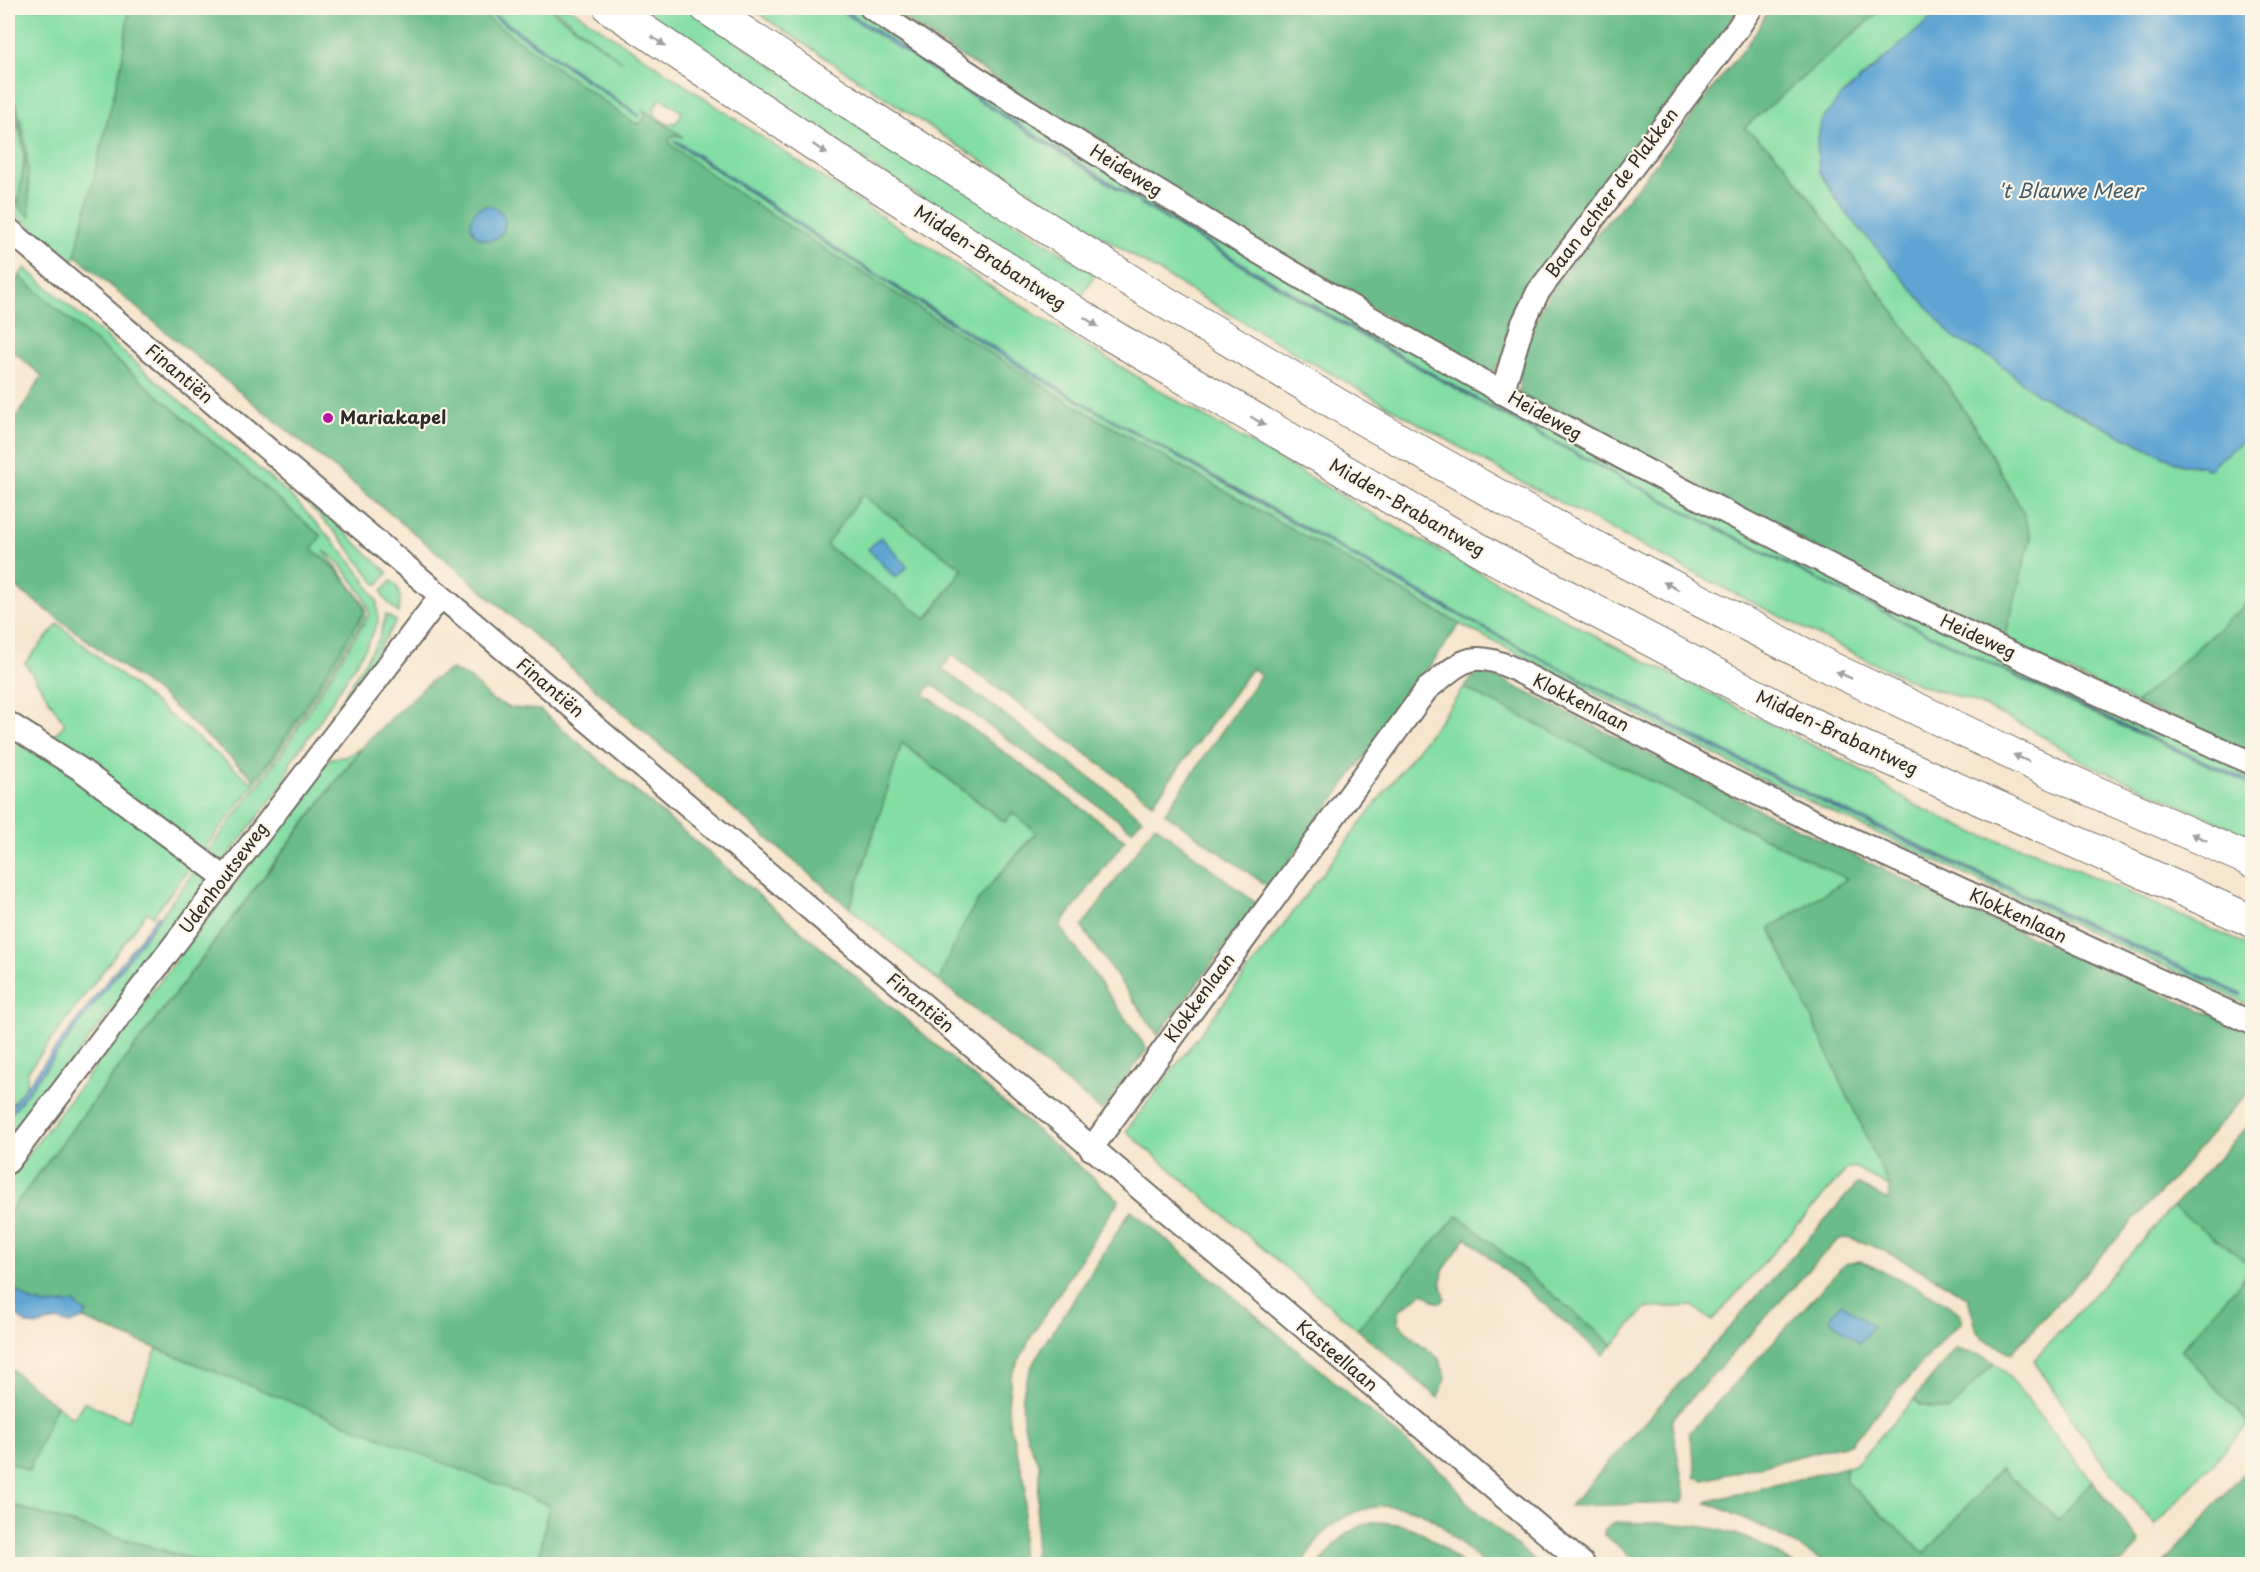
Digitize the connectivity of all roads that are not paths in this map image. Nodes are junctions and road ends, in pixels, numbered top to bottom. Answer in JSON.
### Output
{"nodes":[{"id":1,"x":610,"y":8,"type":"edge"},
{"id":2,"x":707,"y":8,"type":"edge"},
{"id":3,"x":872,"y":8,"type":"edge"},
{"id":4,"x":1751,"y":8,"type":"edge"},
{"id":5,"x":8,"y":229,"type":"edge"},
{"id":6,"x":1502,"y":393,"type":"junction"},
{"id":7,"x":441,"y":596,"type":"junction"},
{"id":8,"x":8,"y":723,"type":"edge"},
{"id":9,"x":2253,"y":763,"type":"edge"},
{"id":10,"x":2253,"y":861,"type":"edge"},
{"id":11,"x":225,"y":878,"type":"junction"},
{"id":12,"x":2253,"y":921,"type":"edge"},
{"id":13,"x":2253,"y":1023,"type":"edge"},
{"id":14,"x":1090,"y":1149,"type":"junction"},
{"id":15,"x":8,"y":1162,"type":"edge"},
{"id":16,"x":1583,"y":1564,"type":"edge"}],
"edges":[{"from":1,"to":12,"type":"highway","name":"Midden-Brabantweg","one_way":true},
{"from":10,"to":2,"type":"highway","one_way":true},
{"from":3,"to":6,"type":"street","name":"Heideweg"},
{"from":4,"to":6,"type":"street","name":"Baan achter de Plakken"},
{"from":5,"to":7,"type":"street","name":"Finantiën"},
{"from":6,"to":9,"type":"street","name":"Heideweg"},
{"from":7,"to":11,"type":"street","name":"Udenhoutseweg"},
{"from":7,"to":14,"type":"street","name":"Finantiën"},
{"from":8,"to":11,"type":"street"},
{"from":11,"to":15,"type":"street","name":"Udenhoutseweg"},
{"from":13,"to":14,"type":"street","name":"Klokkenlaan"},
{"from":14,"to":16,"type":"street","name":"Kasteellaan"}]}
